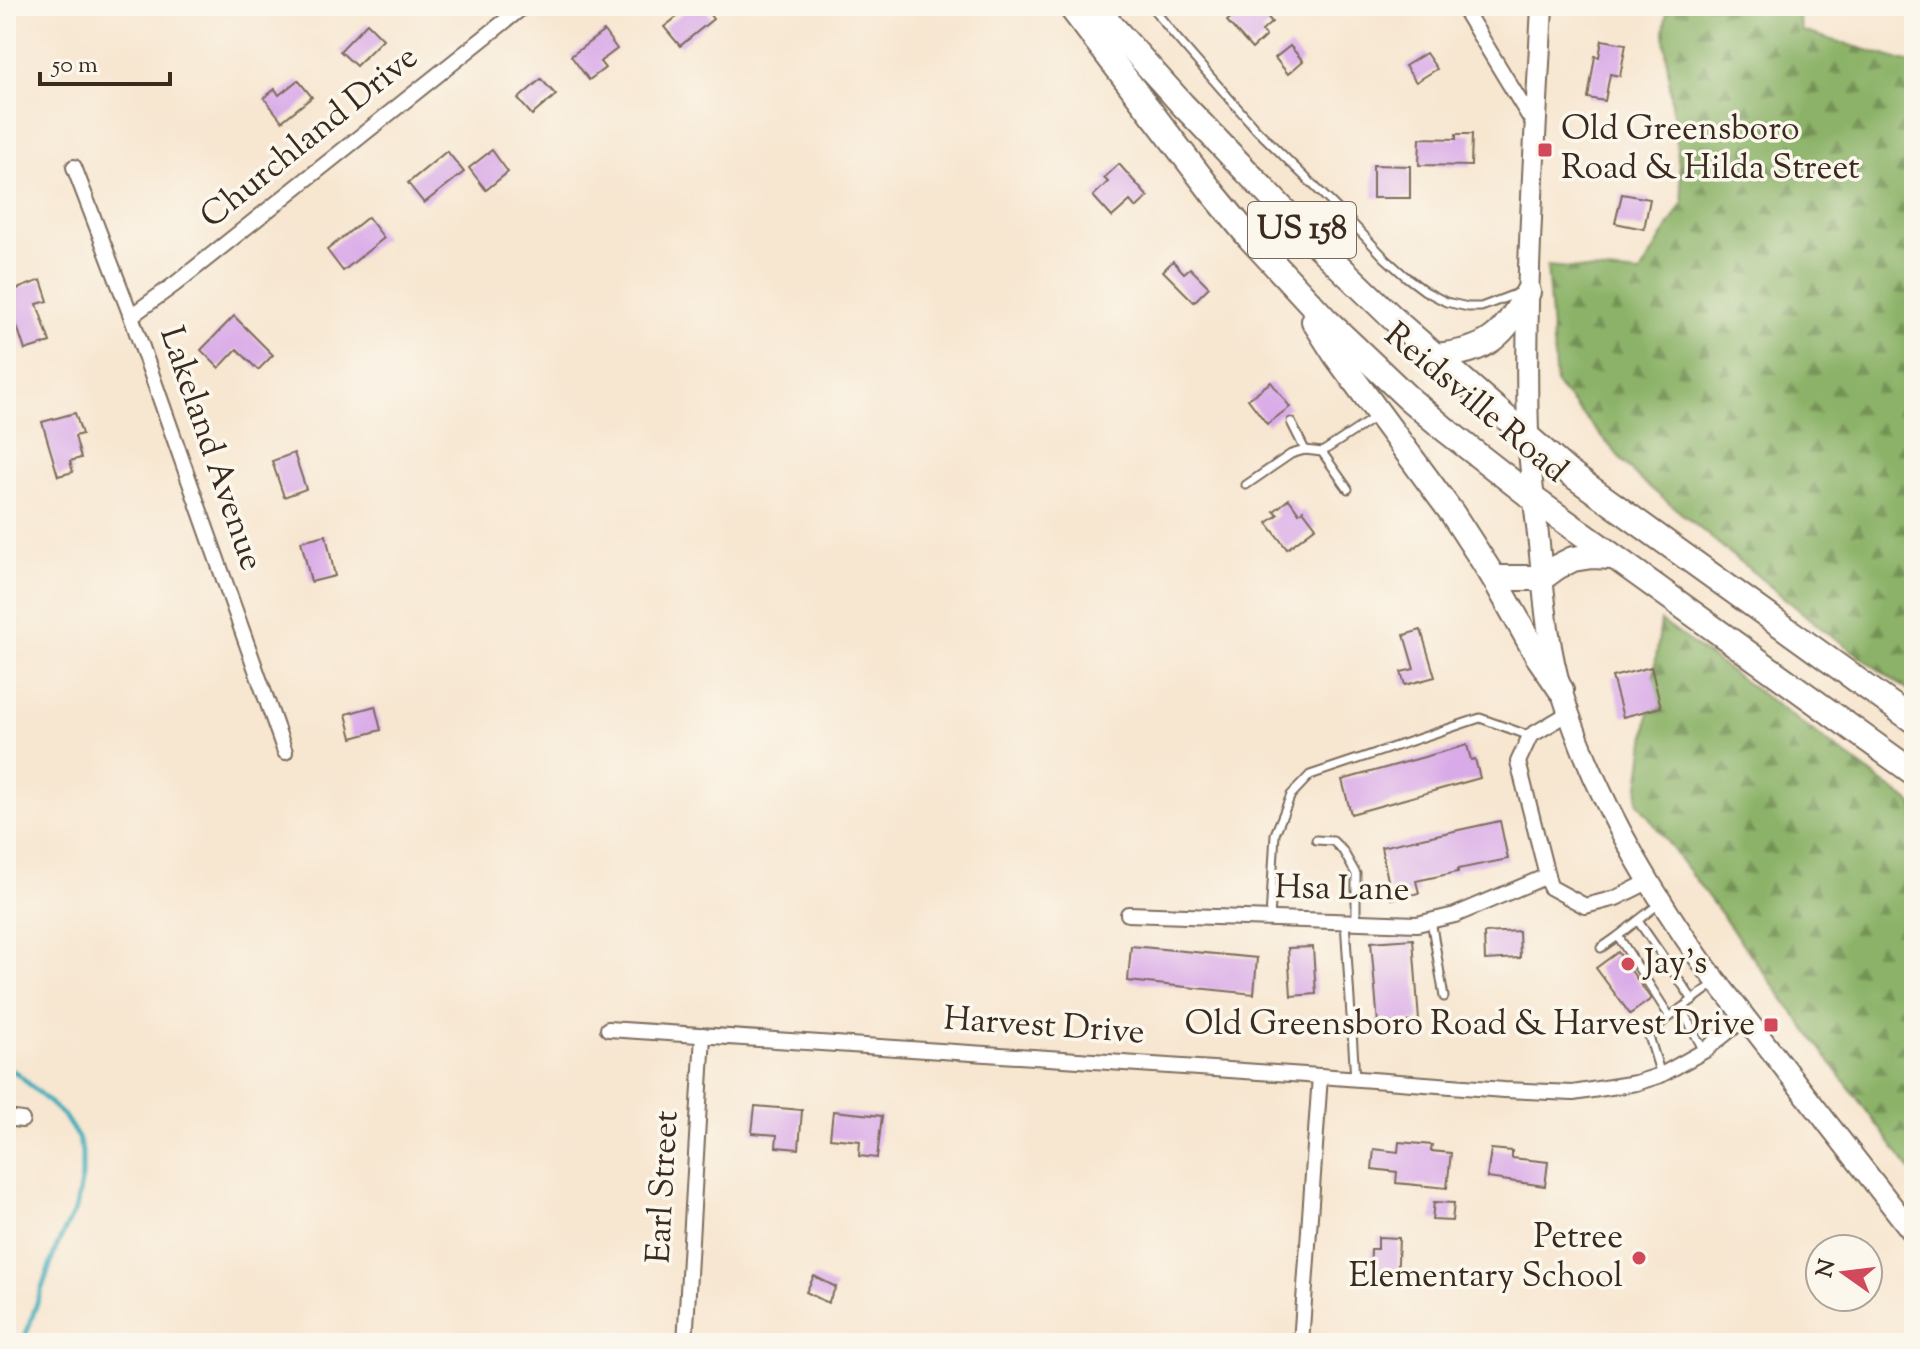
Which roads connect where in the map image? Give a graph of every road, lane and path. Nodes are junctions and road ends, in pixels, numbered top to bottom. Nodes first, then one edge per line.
1 (524, 6) edge
2 (1070, 6) edge
3 (1094, 6) edge
4 (1151, 6) edge
5 (1462, 6) edge
6 (1542, 6) edge
7 (1536, 126) junction
8 (74, 167) dead end
9 (1286, 279) junction
10 (1528, 290) junction
11 (131, 316) junction
12 (1436, 356) junction
13 (1379, 414) junction
14 (1291, 422) dead end
15 (1528, 437) junction
16 (1305, 450) junction
17 (1322, 452) junction
18 (1246, 485) dead end
19 (1348, 489) dead end
20 (1534, 499) junction
21 (1613, 557) junction
22 (1494, 578) junction
23 (1542, 578) junction
24 (1561, 690) junction
25 (1569, 713) junction
26 (1914, 721) edge
27 (1530, 736) junction
28 (285, 752) dead end
29 (1914, 773) edge
30 (1316, 840) dead end
31 (1547, 876) junction
32 (1648, 882) junction
33 (1661, 903) junction
34 (1128, 914) dead end
35 (1270, 919) junction
36 (1431, 920) junction
37 (1351, 921) junction
38 (1638, 921) junction
39 (1618, 936) junction
40 (1601, 948) dead end
41 (1717, 982) junction
42 (1444, 997) dead end
43 (1693, 1000) junction
44 (1681, 1008) junction
45 (1670, 1017) junction
46 (1745, 1018) junction
47 (608, 1029) dead end
48 (703, 1035) junction
49 (1704, 1051) junction
50 (1661, 1075) junction
51 (1320, 1076) junction
52 (1355, 1079) junction
53 (6, 1118) edge
54 (22, 1120) dead end
55 (1914, 1234) edge
56 (685, 1343) edge
57 (1301, 1343) edge

1 - 11 street, Churchland Drive
2 - 9 highway, Reidsville Road / US 158
3 - 12 highway, Reidsville Road / US 158
4 - 10 lane
5 - 7 street
6 - 7 street
7 - 10 street
8 - 11 street, Lakeland Avenue
9 - 13 highway
9 - 20 highway, Reidsville Road / US 158
10 - 12 highway
10 - 15 street
11 - 28 street, Lakeland Avenue
12 - 15 highway, Reidsville Road / US 158
13 - 17 lane
13 - 22 highway
14 - 16 lane
15 - 20 street
15 - 26 highway, Reidsville Road / US 158
16 - 17 lane
16 - 18 lane
17 - 19 lane
20 - 21 highway, Reidsville Road / US 158
20 - 23 street
21 - 23 highway
21 - 29 highway, Reidsville Road / US 158
22 - 23 highway
22 - 24 highway
23 - 24 street
24 - 25 street
25 - 27 street
25 - 32 street
27 - 31 street
27 - 35 lane
30 - 37 lane
31 - 32 street
31 - 36 street, Hsa Lane
32 - 33 street
33 - 38 lane
33 - 41 street
34 - 35 street, Hsa Lane
35 - 37 street, Hsa Lane
36 - 37 street, Hsa Lane
36 - 42 lane
37 - 52 lane
38 - 39 lane
38 - 43 lane
39 - 40 lane
39 - 45 lane
41 - 43 lane
41 - 46 street
43 - 44 lane
44 - 45 lane
44 - 49 lane
45 - 50 lane
46 - 49 street, Harvest Drive
46 - 55 street
47 - 48 street, Harvest Drive
48 - 51 street, Harvest Drive
48 - 56 street, Earl Street
49 - 50 street, Harvest Drive
50 - 52 street, Harvest Drive
51 - 52 street, Harvest Drive
51 - 57 street
53 - 54 street

